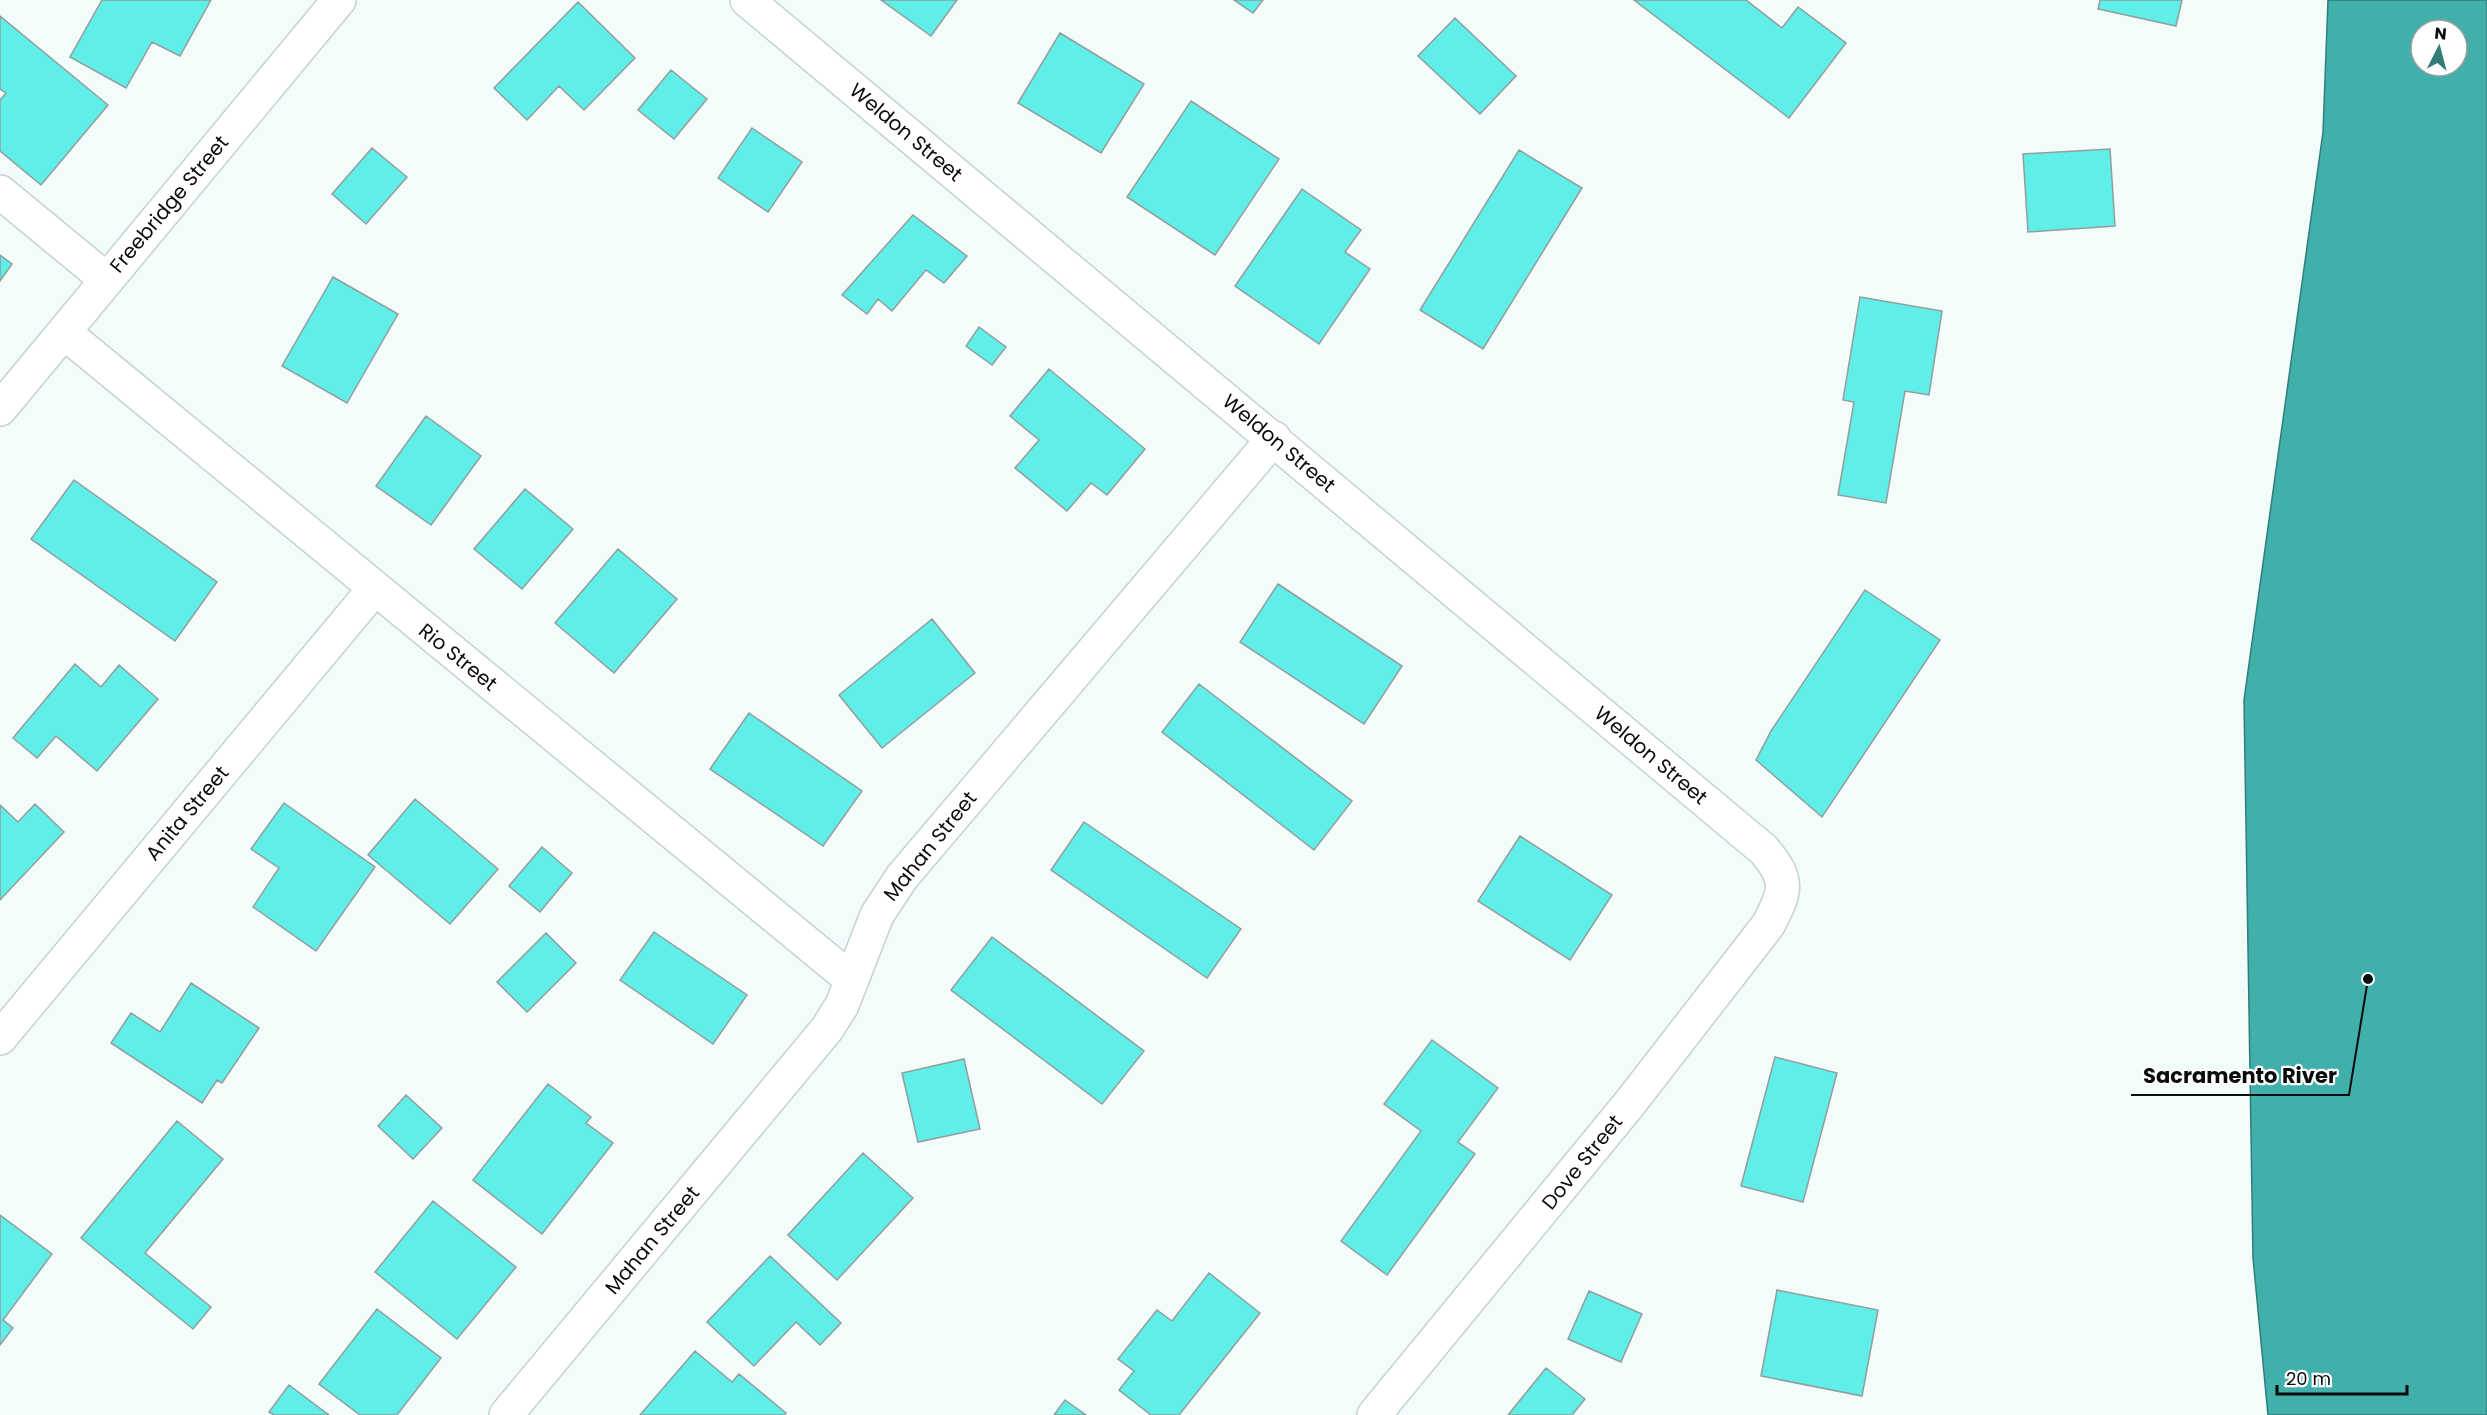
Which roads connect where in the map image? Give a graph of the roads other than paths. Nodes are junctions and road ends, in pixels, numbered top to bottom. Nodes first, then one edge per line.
1 (339, 0) edge
2 (747, 0) edge
3 (0, 192) edge
4 (107, 280) junction
5 (65, 333) junction
6 (0, 409) edge
7 (1274, 438) junction
8 (375, 588) junction
9 (1780, 902) joint
10 (852, 980) junction
11 (0, 1038) edge
12 (506, 1415) edge
13 (1374, 1415) edge

1 - 4 street, Freebridge Street
2 - 7 street, Weldon Street
3 - 4 street
4 - 5 street, Freebridge Street
5 - 6 street, Freebridge Street
5 - 8 street, Rio Street
7 - 9 street, Weldon Street
7 - 10 street, Mahan Street
8 - 10 street, Rio Street
8 - 11 street, Anita Street
9 - 13 street, Dove Street
10 - 12 street, Mahan Street

